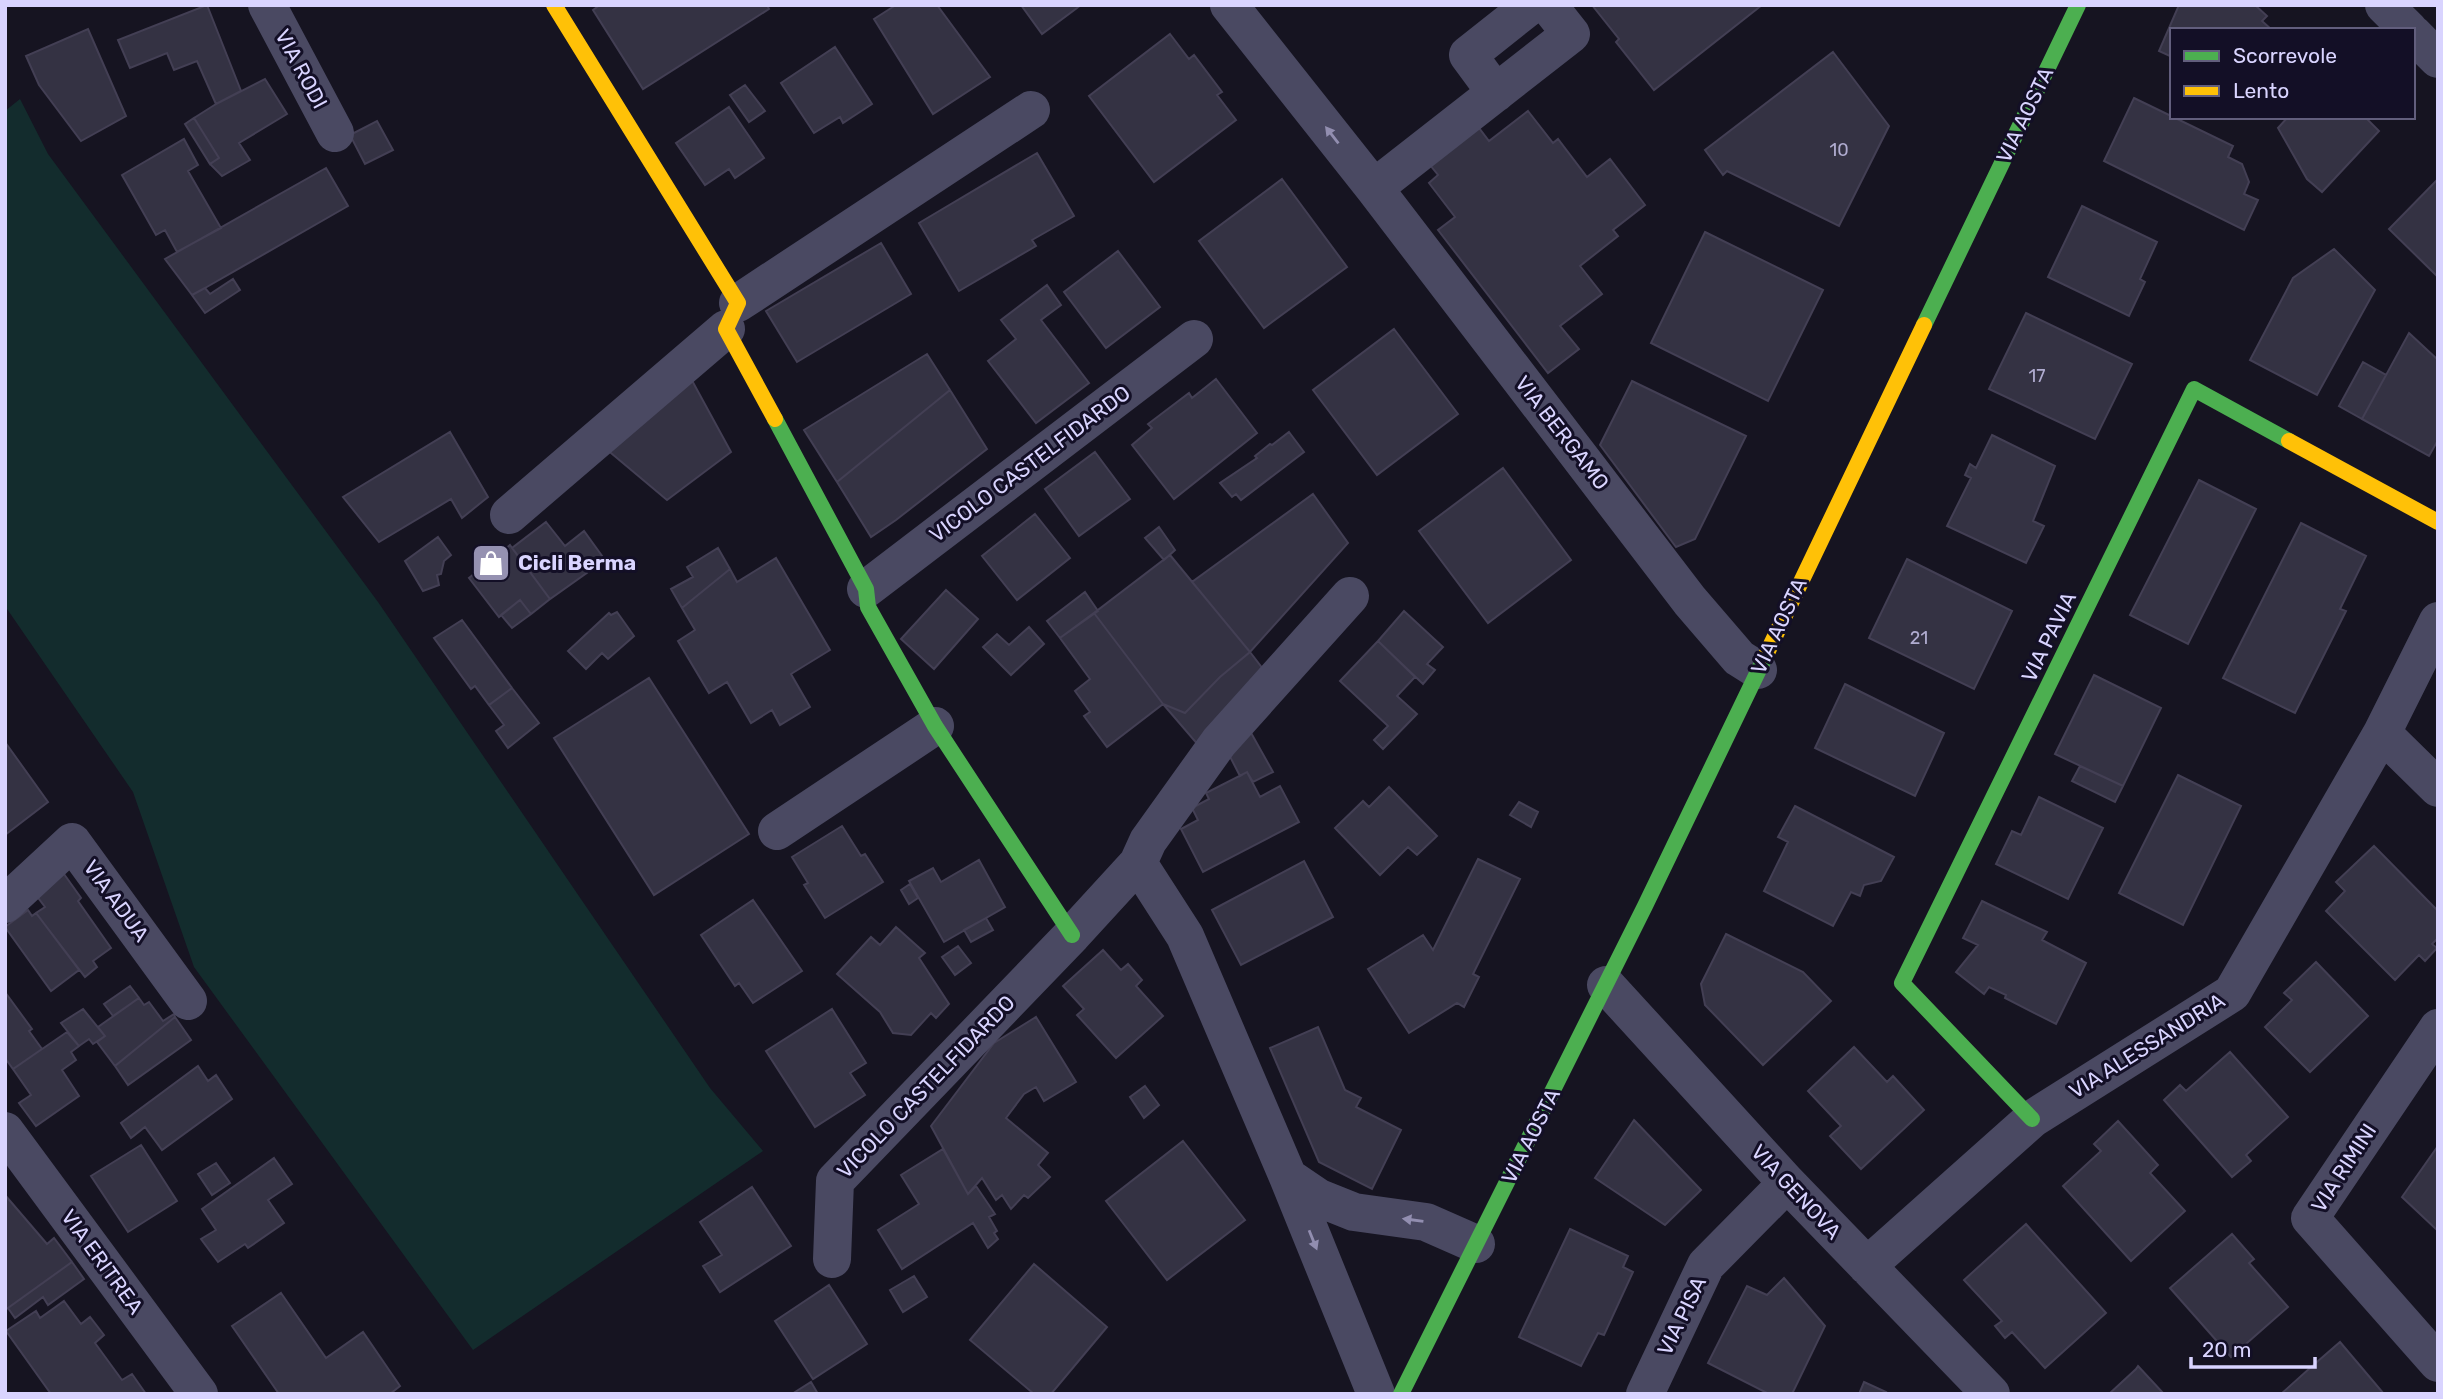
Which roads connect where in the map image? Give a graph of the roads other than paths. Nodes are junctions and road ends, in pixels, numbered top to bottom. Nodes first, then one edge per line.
1 (267, 5) edge
2 (554, 5) edge
3 (1229, 5) edge
4 (1531, 5) edge
5 (1548, 5) edge
6 (2078, 5) edge
7 (2385, 5) edge
8 (2407, 28) edge
9 (2415, 36) edge
10 (2438, 59) edge
11 (1496, 93) junction
12 (1031, 110) dead end
13 (335, 133) dead end
14 (1374, 188) junction
15 (732, 316) junction
16 (1194, 339) dead end
17 (509, 515) dead end
18 (2438, 522) edge
19 (866, 589) junction
20 (1350, 596) dead end
21 (2438, 621) edge
22 (1758, 670) junction
23 (935, 726) junction
24 (2382, 733) junction
25 (2438, 788) edge
26 (777, 831) dead end
27 (1138, 863) junction
28 (5, 904) edge
29 (1072, 935) junction
30 (1606, 985) junction
31 (188, 1001) dead end
32 (2438, 1028) edge
33 (2032, 1119) junction
34 (5, 1131) edge
35 (1288, 1177) junction
36 (1787, 1183) junction
37 (1476, 1244) junction
38 (832, 1259) dead end
39 (1867, 1266) junction
40 (2438, 1363) edge
41 (199, 1394) edge
42 (1376, 1394) edge
43 (1401, 1394) edge
44 (1645, 1394) edge
45 (1992, 1394) edge

1 - 13 street, VIA RODI
2 - 15 street
14 -> 3 street, VIA BERGAMO
4 - 11 street
5 - 11 street
6 - 22 street, VIA AOSTA
7 - 8 street
9 - 10 street
11 - 14 street
12 - 15 street
14 - 22 street, VIA BERGAMO
15 - 17 street
15 - 19 street
16 - 19 street, VICOLO CASTELFIDARDO
18 - 33 street, VIA PAVIA
19 - 23 street
20 - 27 street, VICOLO CASTELFIDARDO
21 - 24 street, VIA ALESSANDRIA
22 - 30 street, VIA AOSTA
23 - 26 street
23 - 29 street
24 - 25 street
24 - 33 street, VIA ALESSANDRIA
27 - 29 street, VICOLO CASTELFIDARDO
27 - 35 street
28 - 31 street, VIA ADUA
29 - 38 street, VICOLO CASTELFIDARDO
30 - 36 street, VIA GENOVA
30 - 37 street, VIA AOSTA
32 - 40 street, VIA RIMINI
33 - 39 street, VIA ALESSANDRIA
34 - 41 street, VIA ERITREA
37 -> 35 street
35 -> 42 street
36 - 39 street, VIA GENOVA
36 - 44 street, VIA PISA
37 - 43 street, VIA AOSTA
39 - 45 street, VIA GENOVA

